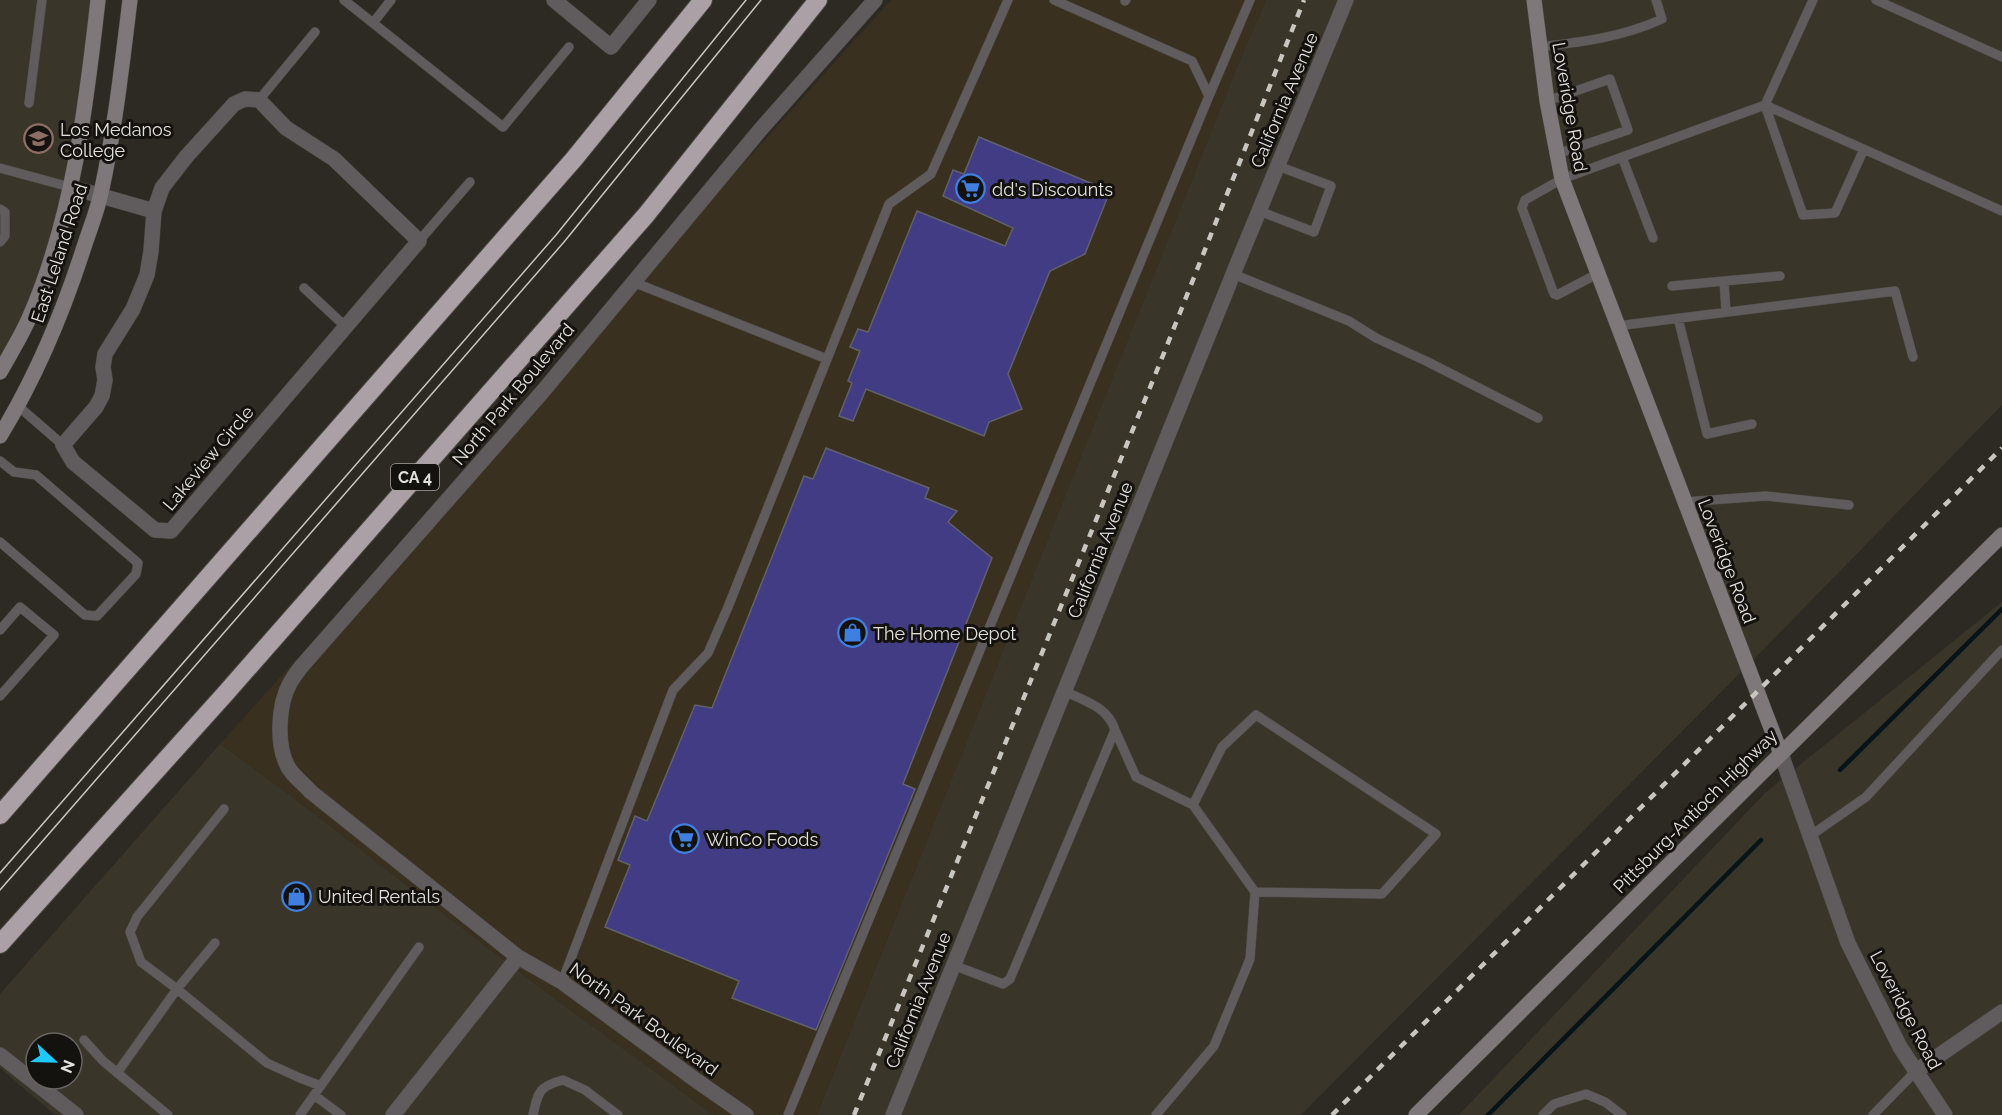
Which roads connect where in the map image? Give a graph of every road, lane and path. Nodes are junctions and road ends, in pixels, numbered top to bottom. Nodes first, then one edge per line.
1 (42, 0) edge
2 (98, 0) edge
3 (130, 0) edge
4 (344, 0) edge
5 (391, 0) edge
6 (554, 0) edge
7 (649, 0) edge
8 (703, 0) edge
9 (818, 0) edge
10 (875, 0) edge
11 (1008, 0) edge
12 (1054, 0) edge
13 (1250, 0) edge
14 (1347, 0) edge
15 (1534, 0) edge
16 (1656, 0) edge
17 (1813, 0) edge
18 (1876, 0) edge
19 (373, 23) junction
20 (315, 32) dead end
21 (569, 47) dead end
22 (1540, 47) junction
23 (2002, 57) edge
24 (1209, 96) junction
25 (260, 100) junction
26 (1547, 100) junction
27 (29, 103) dead end
28 (1765, 105) junction
29 (1864, 149) junction
30 (1557, 154) junction
31 (1622, 157) junction
32 (1278, 166) junction
33 (0, 168) edge
34 (1562, 179) junction
35 (470, 182) dead end
36 (70, 187) junction
37 (101, 196) junction
38 (0, 209) edge
39 (154, 211) junction
40 (1259, 211) junction
41 (2002, 211) edge
42 (1653, 238) dead end
43 (419, 241) junction
44 (0, 242) edge
45 (1233, 274) junction
46 (1597, 274) junction
47 (1780, 276) dead end
48 (1724, 281) junction
49 (633, 282) junction
50 (1672, 286) dead end
51 (304, 288) dead end
52 (1726, 312) junction
53 (1678, 318) junction
54 (1617, 326) junction
55 (346, 327) junction
56 (1913, 357) dead end
57 (827, 359) junction
58 (0, 372) edge
59 (18, 406) junction
60 (1538, 418) dead end
61 (1752, 424) dead end
62 (0, 436) edge
63 (63, 445) junction
64 (0, 461) edge
65 (1684, 502) junction
66 (1849, 506) dead end
67 (2002, 535) edge
68 (0, 542) edge
69 (0, 630) edge
70 (2002, 650) edge
71 (1064, 691) junction
72 (0, 696) edge
73 (1114, 730) junction
74 (1781, 754) junction
75 (1193, 805) junction
76 (224, 809) dead end
77 (0, 815) edge
78 (1810, 836) junction
79 (1255, 892) junction
80 (214, 943) dead end
81 (0, 944) edge
82 (419, 947) dead end
83 (518, 957) junction
84 (954, 965) junction
85 (562, 982) junction
86 (177, 989) junction
87 (2002, 1012) edge
88 (84, 1040) dead end
89 (0, 1055) edge
90 (1915, 1071) junction
91 (117, 1073) junction
92 (321, 1086) junction
93 (314, 1095) junction
94 (76, 1115) edge
95 (168, 1115) edge
96 (300, 1115) edge
97 (342, 1115) edge
98 (393, 1115) edge
99 (533, 1115) edge
100 (618, 1115) edge
101 (746, 1115) edge
102 (788, 1115) edge
103 (893, 1115) edge
104 (1156, 1115) edge
105 (1416, 1115) edge
106 (1543, 1115) edge
107 (1622, 1115) edge
108 (1873, 1115) edge
109 (1945, 1115) edge

1 - 27 lane
2 - 36 main road, East Leland Road
3 - 37 main road, East Leland Road
4 - 19 lane
5 - 19 lane
6 - 7 street
8 - 77 highway
9 - 81 highway, CA 4
10 - 49 street, North Park Boulevard
11 - 57 lane
12 - 24 lane
13 - 24 lane
14 - 32 street, California Avenue
15 - 22 main road, Loveridge Road
16 - 22 lane
17 - 28 lane
18 - 23 lane
19 - 21 lane
20 - 25 lane
22 - 26 main road, Loveridge Road
24 - 102 lane
25 - 39 street
25 - 43 street
26 - 30 main road, Loveridge Road
26 - 30 lane
28 - 29 lane
28 - 29 lane
28 - 31 lane
29 - 41 lane
30 - 34 main road, Loveridge Road
31 - 34 lane
31 - 42 lane
32 - 40 street, California Avenue
32 - 40 lane
33 - 36 lane
34 - 46 main road, Loveridge Road
34 - 46 lane
35 - 43 lane, Lakeview Circle
36 - 37 street
36 - 58 main road, East Leland Road
37 - 39 street
37 - 59 main road, East Leland Road
38 - 44 lane
39 - 63 street
40 - 45 street, California Avenue
43 - 55 street, Lakeview Circle
45 - 60 lane
45 - 71 street, California Avenue
46 - 54 main road, Loveridge Road
47 - 48 lane
48 - 50 lane
48 - 52 lane
49 - 57 lane
49 - 83 street, North Park Boulevard
51 - 55 lane
52 - 53 lane
52 - 56 lane
53 - 54 lane
53 - 61 lane
54 - 65 main road, Loveridge Road
55 - 63 street, Lakeview Circle
57 - 85 lane
59 - 62 main road, East Leland Road
59 - 63 lane
64 - 68 lane
65 - 66 lane
65 - 74 main road, Loveridge Road
67 - 74 main road, Pittsburg-Antioch Highway
69 - 72 lane
70 - 78 lane
71 - 73 lane
71 - 84 street, California Avenue
73 - 75 lane
73 - 84 lane
74 - 78 street, Loveridge Road
74 - 105 main road, Pittsburg-Antioch Highway
75 - 79 lane
75 - 79 lane
76 - 86 lane
78 - 90 street, Loveridge Road
79 - 104 lane
80 - 86 lane
82 - 92 lane
83 - 85 street, North Park Boulevard
83 - 98 street
84 - 103 street, California Avenue
85 - 101 street, North Park Boulevard
86 - 91 lane
86 - 92 lane
87 - 90 street
88 - 91 lane
89 - 94 street
90 - 108 lane
90 - 109 street, Loveridge Road
91 - 95 lane
92 - 93 lane
93 - 96 lane
93 - 97 lane
99 - 100 lane
106 - 107 lane

